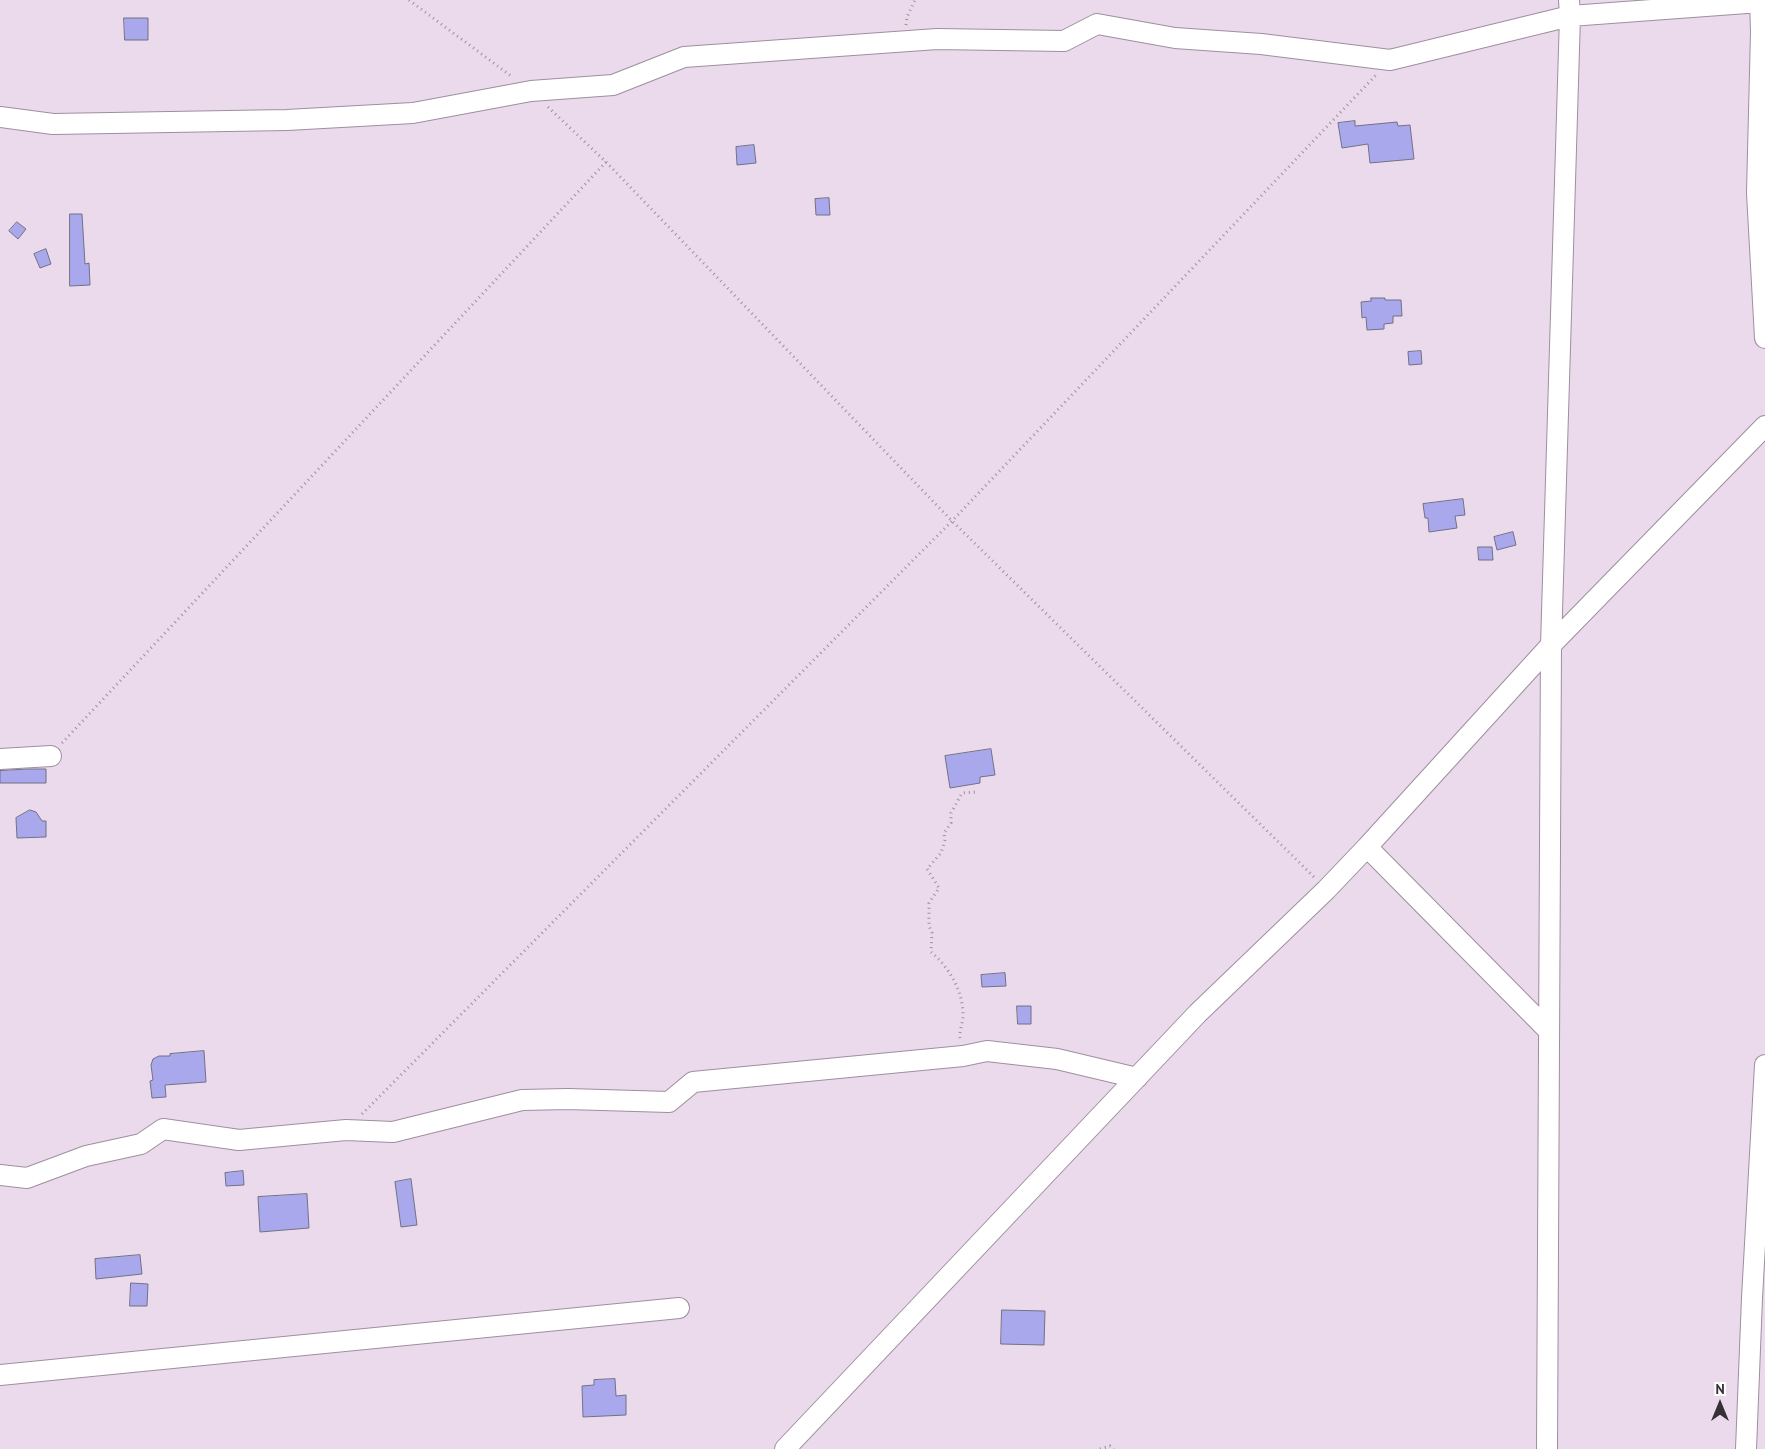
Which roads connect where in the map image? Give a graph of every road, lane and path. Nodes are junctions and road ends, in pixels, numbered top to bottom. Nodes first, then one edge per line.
1 (409, 0) edge
2 (915, 0) edge
3 (1760, 1) edge
4 (1569, 8) edge
5 (903, 42) junction
6 (1390, 60) junction
7 (531, 91) junction
8 (0, 117) edge
9 (606, 162) junction
10 (1765, 338) edge
11 (1765, 426) edge
12 (952, 521) junction
13 (1551, 645) junction
14 (51, 756) joint
15 (0, 759) edge
16 (976, 792) dead end
17 (1368, 847) junction
18 (1326, 890) junction
19 (1548, 1030) junction
20 (963, 1056) junction
21 (1765, 1065) edge
22 (1137, 1078) junction
23 (346, 1130) junction
24 (0, 1176) edge
25 (679, 1308) dead end
26 (0, 1375) edge
27 (785, 1449) edge
28 (1100, 1449) edge
29 (1114, 1449) edge
30 (1547, 1449) edge
31 (1746, 1449) edge

1 - 7 path
2 - 5 path
3 - 4 street
3 - 10 street
4 - 6 street
4 - 13 street
5 - 6 street
5 - 7 street
6 - 12 path
7 - 8 street
7 - 9 path
9 - 12 path
9 - 14 path
11 - 13 street
12 - 18 path
12 - 23 path
13 - 17 street
13 - 19 street
14 - 15 street
16 - 20 path
17 - 18 street
17 - 19 street
18 - 22 street
19 - 30 street
20 - 22 street
20 - 23 street
21 - 31 street
22 - 27 street
23 - 24 street
25 - 26 street
28 - 29 path

